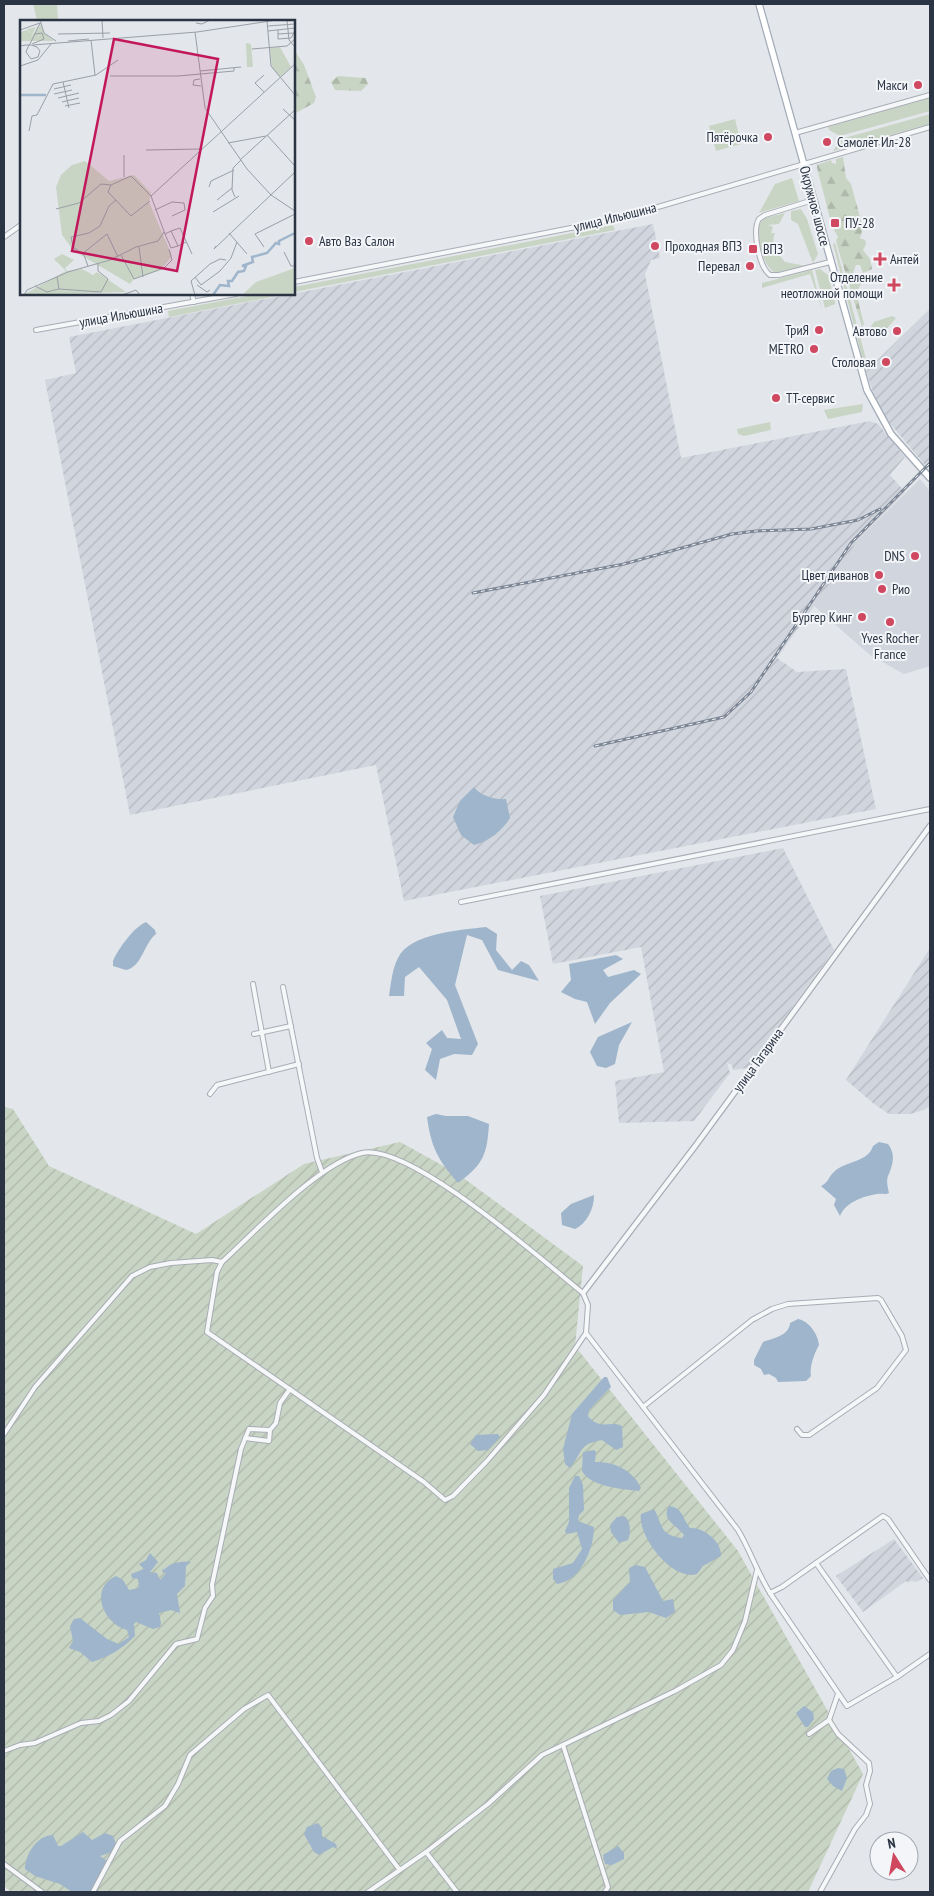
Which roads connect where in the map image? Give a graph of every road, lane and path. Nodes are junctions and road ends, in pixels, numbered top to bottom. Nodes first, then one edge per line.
1 (759, 4) edge
2 (930, 95) edge
3 (930, 127) edge
4 (795, 133) junction
5 (803, 163) junction
6 (813, 200) junction
7 (20, 226) edge
8 (4, 238) edge
9 (830, 262) junction
10 (295, 282) edge
11 (192, 295) edge
12 (231, 295) edge
13 (194, 302) junction
14 (36, 330) dead end
15 (930, 478) edge
16 (930, 809) edge
17 (930, 826) edge
18 (461, 902) dead end
19 (253, 984) dead end
20 (283, 987) dead end
21 (291, 1026) junction
22 (262, 1032) junction
23 (254, 1034) dead end
24 (299, 1064) junction
25 (269, 1072) junction
26 (210, 1094) dead end
27 (322, 1172) junction
28 (222, 1262) junction
29 (583, 1293) junction
30 (586, 1333) junction
31 (290, 1389) junction
32 (643, 1407) junction
33 (797, 1429) dead end
34 (270, 1430) junction
35 (4, 1434) edge
36 (245, 1438) junction
37 (816, 1563) junction
38 (757, 1570) junction
39 (930, 1580) edge
40 (770, 1592) junction
41 (930, 1654) edge
42 (897, 1677) junction
43 (838, 1694) junction
44 (829, 1720) junction
45 (809, 1734) dead end
46 (563, 1745) junction
47 (4, 1751) edge
48 (426, 1852) junction
49 (4, 1864) edge
50 (399, 1869) junction
51 (42, 1892) edge
52 (93, 1892) edge
53 (368, 1892) edge
54 (457, 1892) edge
55 (605, 1892) edge
56 (820, 1892) edge

1 - 4 main road, Окружное шоссе
2 - 4 street
3 - 5 street, улица Ильюшина
4 - 5 main road, Окружное шоссе
5 - 6 main road, Окружное шоссе
5 - 10 street, улица Ильюшина
6 - 9 main road, Окружное шоссе
6 - 9 street
7 - 8 street
9 - 15 main road, Окружное шоссе
11 - 13 street
12 - 13 street, улица Ильюшина
13 - 14 street, улица Ильюшина
16 - 18 street
17 - 29 street, улица Гагарина
19 - 22 street
20 - 21 street
21 - 22 street
21 - 24 street
22 - 23 street
22 - 25 street
24 - 25 street
24 - 27 street
25 - 26 street
27 - 28 street
27 - 29 street
28 - 31 street
28 - 35 street
29 - 30 street
30 - 31 street
30 - 32 street
31 - 34 street
32 - 33 street
32 - 38 street
34 - 36 street
34 - 36 street
36 - 47 street
37 - 39 street
37 - 40 street
37 - 42 street
38 - 40 street
38 - 46 street
40 - 43 street
41 - 42 street
42 - 43 street
43 - 44 street
44 - 45 street
44 - 56 street
46 - 48 street
46 - 55 street
48 - 50 street
48 - 54 street
49 - 51 street
50 - 52 street
50 - 53 street

